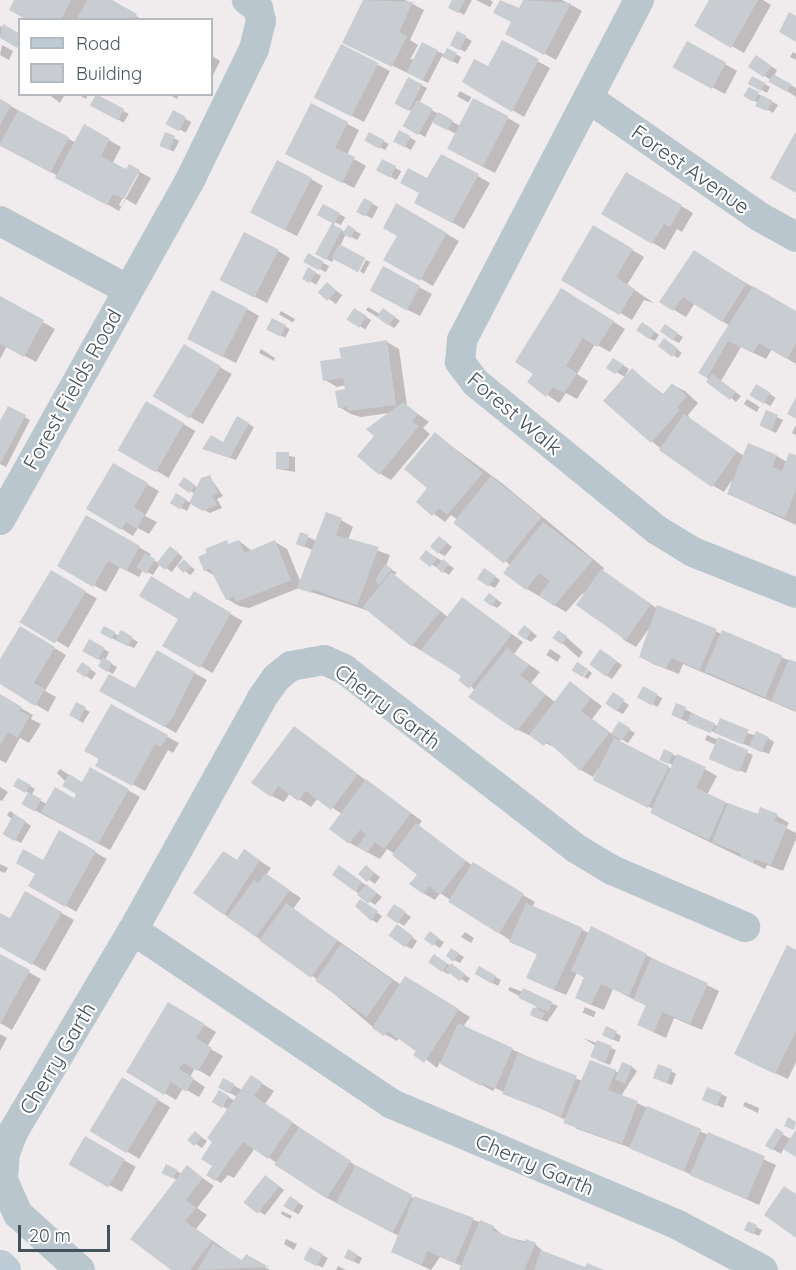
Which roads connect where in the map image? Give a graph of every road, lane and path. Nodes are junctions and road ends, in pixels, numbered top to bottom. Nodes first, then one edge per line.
1 (247, 0) edge
2 (639, 0) edge
3 (588, 98) junction
4 (0, 221) edge
5 (796, 237) edge
6 (127, 289) junction
7 (0, 520) edge
8 (796, 593) edge
9 (745, 927) dead end
10 (133, 930) junction
11 (0, 1266) edge
12 (4, 1270) edge
13 (80, 1270) edge
14 (763, 1270) edge

1 - 6 street, Forest Fields Road
2 - 3 street, Forest Walk
3 - 5 street, Forest Avenue
3 - 8 street, Forest Walk
4 - 6 street, Forest Fields Road
6 - 7 street, Forest Fields Road
9 - 10 street, Cherry Garth
10 - 13 street, Cherry Garth
10 - 14 street, Cherry Garth
11 - 12 street

